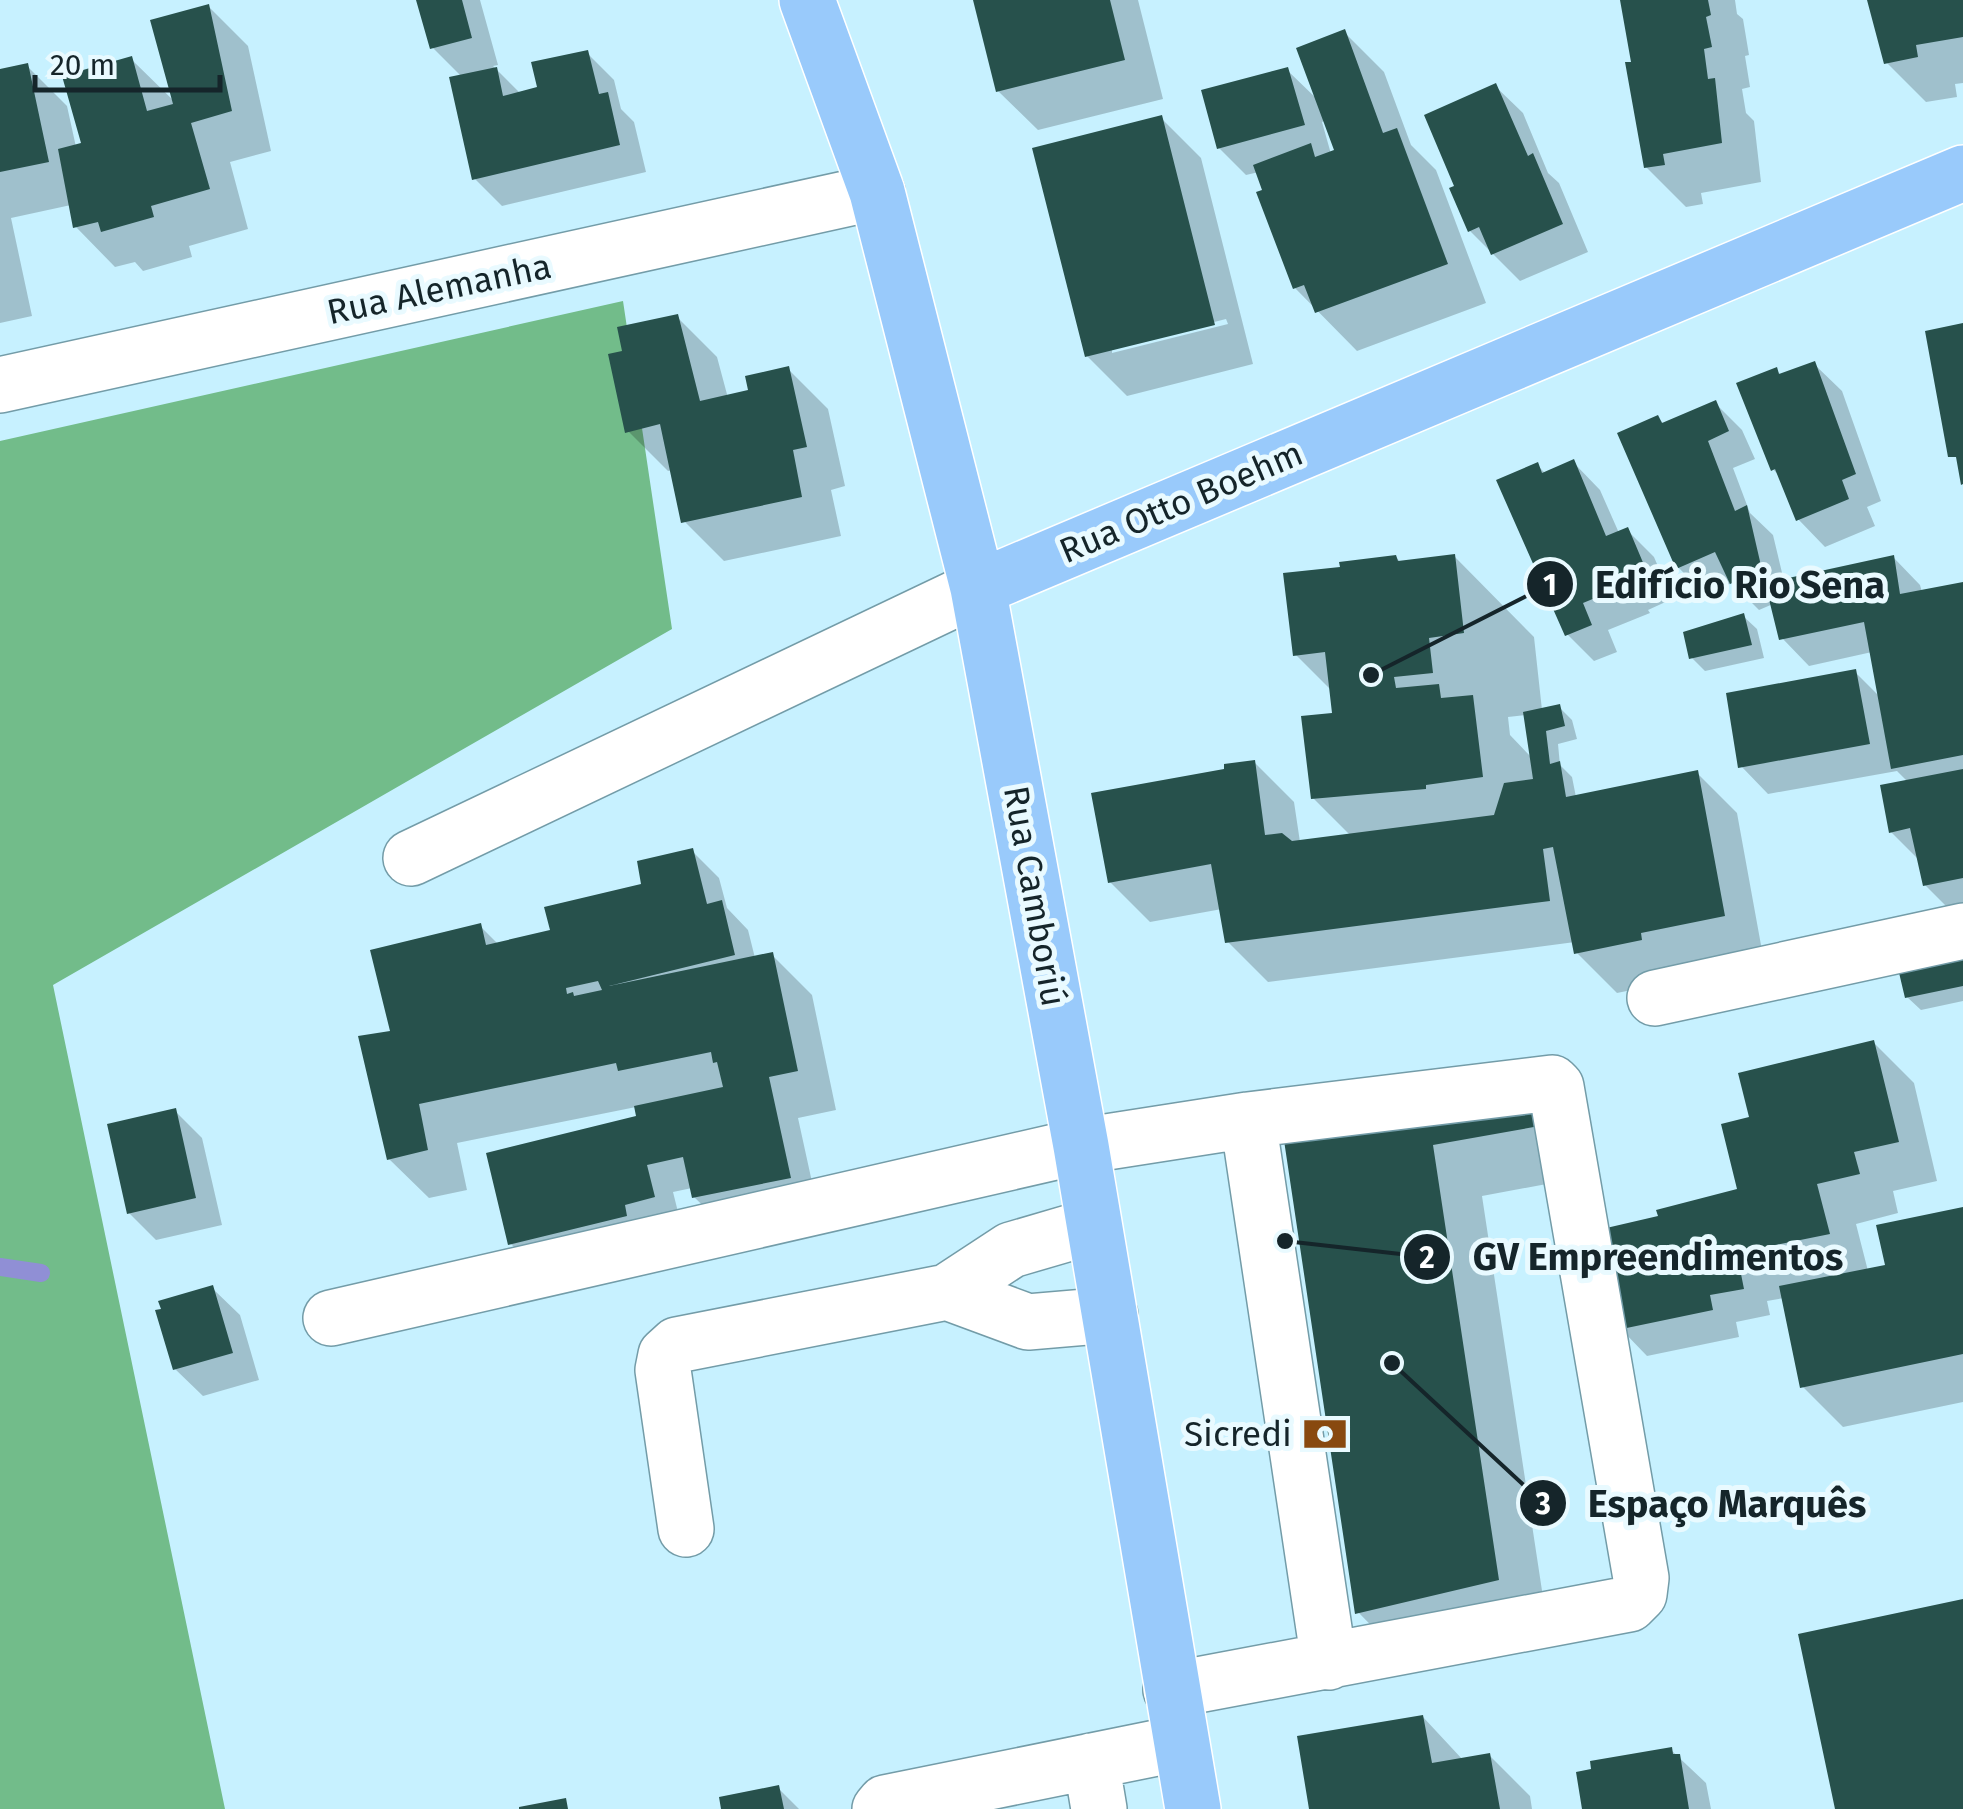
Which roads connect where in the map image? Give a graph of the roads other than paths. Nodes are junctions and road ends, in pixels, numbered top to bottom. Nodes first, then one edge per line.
1 (808, 0) edge
2 (1963, 174) edge
3 (878, 192) junction
4 (0, 385) edge
5 (978, 588) junction
6 (411, 858) dead end
7 (1963, 931) edge
8 (1656, 998) dead end
9 (1248, 1120) junction
10 (1081, 1146) junction
11 (1093, 1226) junction
12 (947, 1292) junction
13 (1110, 1315) junction
14 (330, 1318) dead end
15 (686, 1529) dead end
16 (1329, 1662) junction
17 (1171, 1690) junction
18 (1181, 1743) junction
19 (1095, 1785) edge
20 (1001, 1794) edge
21 (880, 1809) edge
22 (1193, 1809) edge

1 - 3 main road, Rua Camboriú
2 - 5 main road, Rua Otto Boehm
3 - 4 street, Rua Alemanha
3 - 5 main road, Rua Camboriú
5 - 6 street, Rua Otto Boehm
5 - 10 main road, Rua Camboriú
7 - 8 street
9 - 10 street
9 - 16 street
9 - 16 street
10 - 11 main road, Rua Camboriú
10 - 14 street
11 - 12 street
11 - 13 main road, Rua Camboriú
12 - 13 street
12 - 15 street
13 - 17 main road, Rua Camboriú
16 - 17 street
17 - 18 main road, Rua Camboriú
18 - 19 street
18 - 22 main road, Rua Camboriú
19 - 20 street
20 - 21 street

